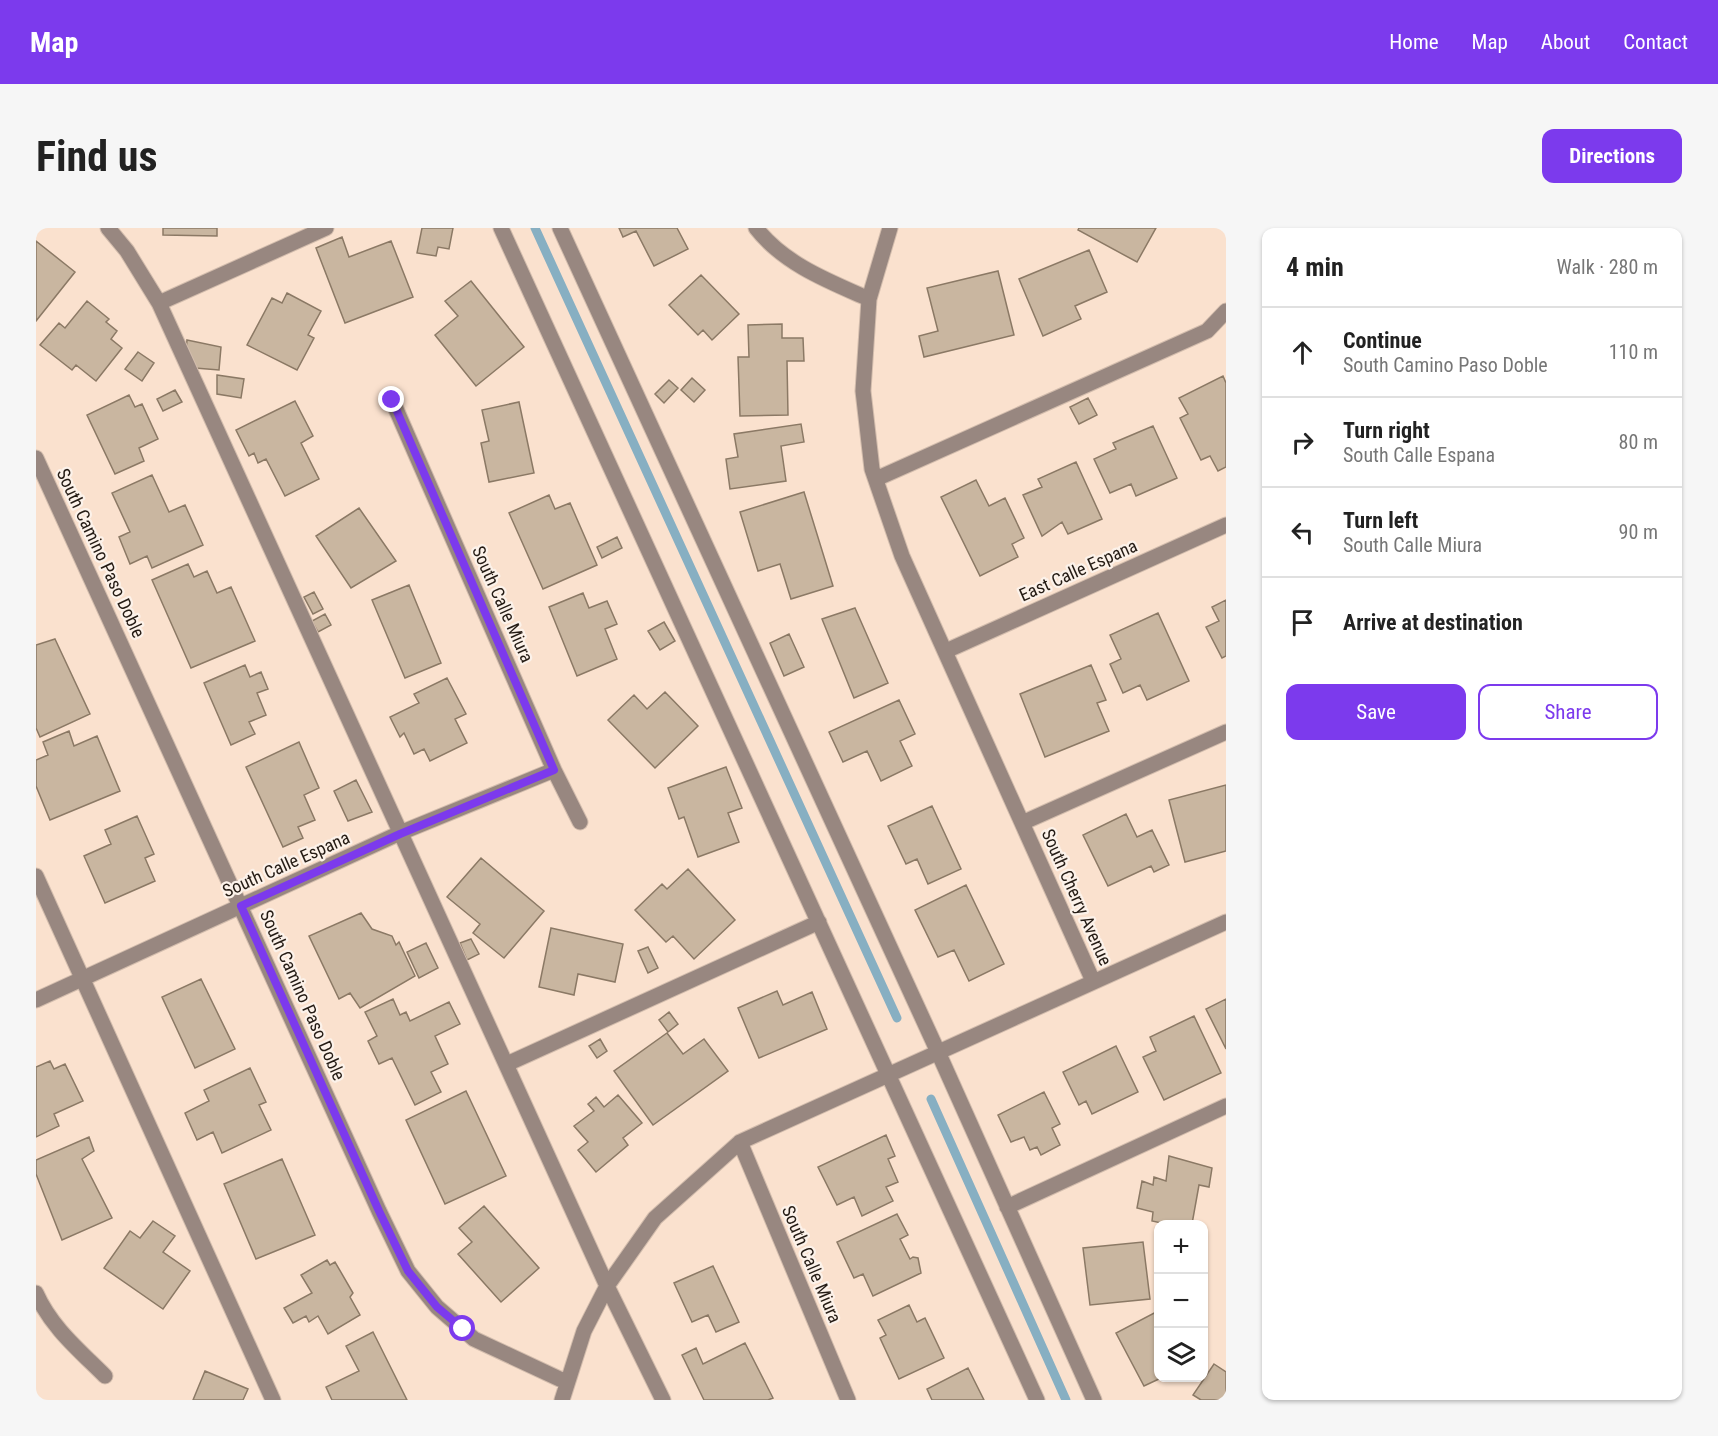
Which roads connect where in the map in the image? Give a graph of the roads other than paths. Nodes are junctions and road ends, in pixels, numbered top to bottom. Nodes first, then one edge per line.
1 (108, 228) edge
2 (326, 228) edge
3 (501, 228) edge
4 (560, 228) edge
5 (756, 228) edge
6 (890, 228) edge
7 (869, 299) junction
8 (159, 303) junction
9 (1226, 311) edge
10 (392, 400) dead end
11 (36, 458) edge
12 (876, 479) junction
13 (1226, 525) edge
14 (946, 651) junction
15 (1226, 732) edge
16 (554, 770) junction
17 (580, 822) dead end
18 (1022, 823) junction
19 (400, 834) junction
20 (36, 876) edge
21 (241, 906) junction
22 (819, 922) junction
23 (1226, 922) edge
24 (81, 979) junction
25 (1093, 981) junction
26 (36, 1000) edge
27 (938, 1052) junction
28 (507, 1064) junction
29 (888, 1075) junction
30 (1226, 1106) edge
31 (740, 1142) junction
32 (1007, 1207) junction
33 (607, 1286) junction
34 (36, 1293) edge
35 (105, 1376) dead end
36 (566, 1382) junction
37 (273, 1400) edge
38 (561, 1400) edge
39 (663, 1400) edge
40 (848, 1400) edge
41 (1037, 1400) edge
42 (1094, 1400) edge

1 - 8 street
2 - 8 street
3 - 22 street
4 - 27 street
5 - 7 street
6 - 7 street, South Cherry Avenue
7 - 12 street, South Cherry Avenue
8 - 19 street
9 - 12 street
10 - 16 street, South Calle Miura
11 - 21 street, South Camino Paso Doble
12 - 14 street, South Cherry Avenue
13 - 14 street, East Calle Espana
14 - 18 street, South Cherry Avenue
15 - 18 street
16 - 17 street, South Calle Miura
16 - 19 street, South Calle Espana
18 - 25 street, South Cherry Avenue
19 - 21 street, South Calle Espana
19 - 28 street
20 - 24 street
21 - 24 street, South Calle Espana
21 - 36 street, South Camino Paso Doble
22 - 28 street
22 - 29 street
23 - 25 street
24 - 26 street, South Calle Espana
24 - 37 street
25 - 27 street, South Cherry Avenue
27 - 29 street, South Cherry Avenue
27 - 32 street
28 - 33 street
29 - 31 street, South Cherry Avenue
29 - 41 street
30 - 32 street
31 - 33 street, South Cherry Avenue
31 - 40 street, South Calle Miura
32 - 42 street
33 - 36 street, South Cherry Avenue
33 - 39 street
34 - 35 street
36 - 38 street, South Cherry Avenue

